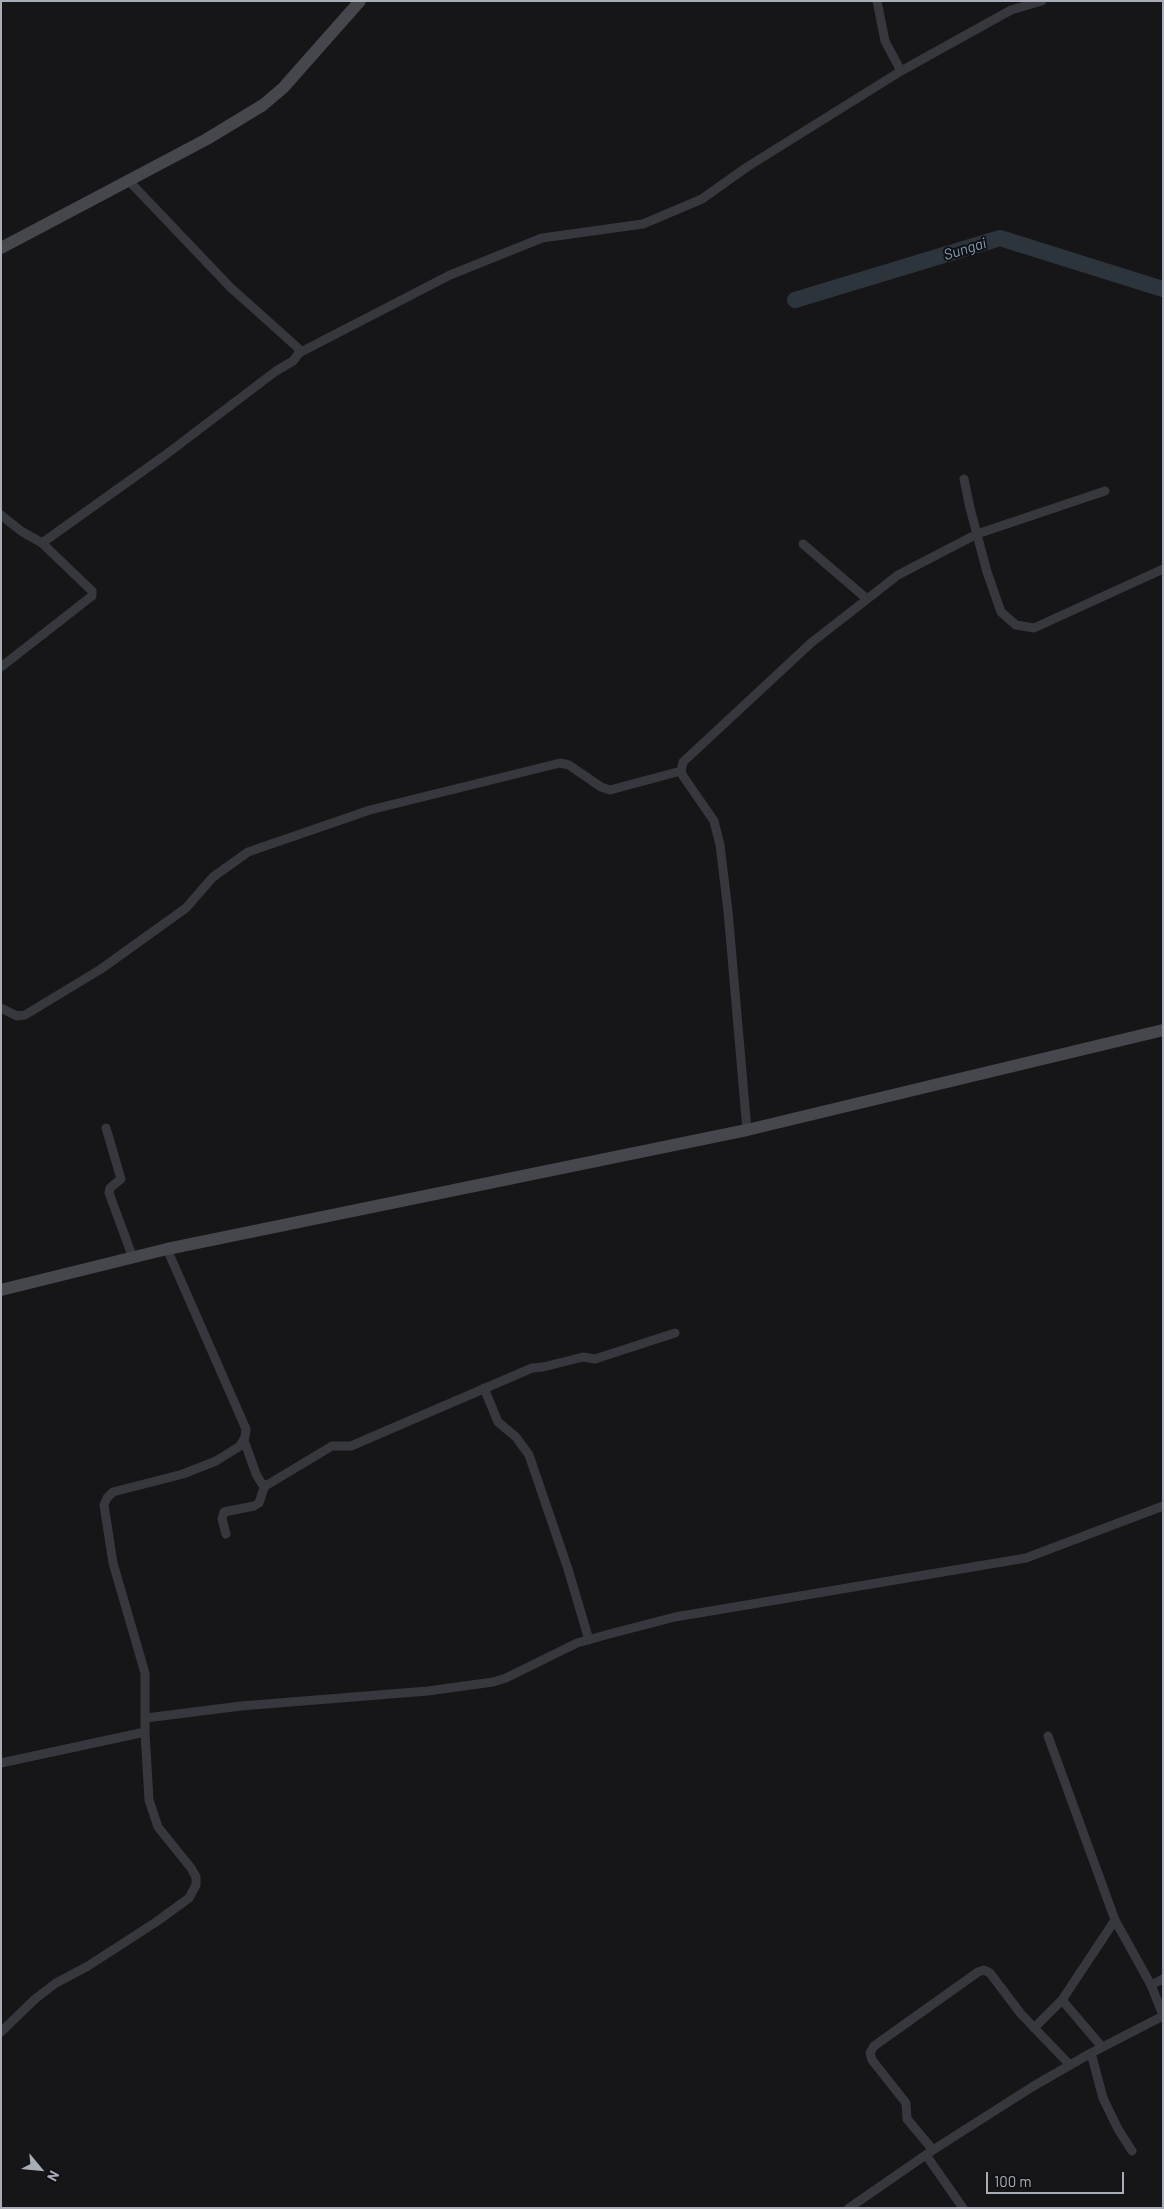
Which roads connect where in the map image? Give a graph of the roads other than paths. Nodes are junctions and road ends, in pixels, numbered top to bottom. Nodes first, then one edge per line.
1 (360, 1) edge
2 (877, 1) edge
3 (1042, 1) edge
4 (901, 71) junction
5 (129, 181) junction
6 (1, 248) edge
7 (299, 353) junction
8 (964, 479) dead end
9 (1105, 491) dead end
10 (1, 515) edge
11 (977, 534) junction
12 (42, 543) junction
13 (803, 544) dead end
14 (1163, 569) edge
15 (867, 599) junction
16 (1, 667) edge
17 (681, 771) junction
18 (1, 1008) edge
19 (1163, 1030) edge
20 (106, 1128) dead end
21 (747, 1130) junction
22 (167, 1249) junction
23 (133, 1258) junction
24 (1, 1290) edge
25 (675, 1332) dead end
26 (484, 1388) junction
27 (244, 1440) junction
28 (265, 1485) junction
29 (1163, 1506) edge
30 (226, 1534) dead end
31 (589, 1640) junction
32 (146, 1718) junction
33 (144, 1732) junction
34 (1048, 1736) dead end
35 (1, 1764) edge
36 (1115, 1920) junction
37 (1163, 1979) edge
38 (1151, 1986) junction
39 (1062, 2000) junction
40 (1163, 2015) edge
41 (1034, 2028) junction
42 (1, 2032) edge
43 (1102, 2047) junction
44 (1091, 2053) junction
45 (1070, 2065) junction
46 (1132, 2151) dead end
47 (930, 2153) junction
48 (849, 2208) edge
49 (963, 2208) edge

1 - 5 street
2 - 4 street
3 - 4 street
4 - 7 street
5 - 6 street
5 - 7 street
7 - 12 street
8 - 11 street
9 - 11 street
10 - 12 street
11 - 14 street
11 - 15 street
12 - 16 street
13 - 15 street
15 - 17 street
17 - 18 street
17 - 21 street
19 - 21 street
20 - 23 street
21 - 22 street
22 - 23 street
22 - 27 street
23 - 24 street
25 - 26 street
26 - 28 street
26 - 31 street
27 - 28 street
27 - 32 street
28 - 30 street
29 - 31 street
31 - 32 street
32 - 33 street
33 - 35 street
33 - 42 street
34 - 36 street
36 - 38 street
36 - 39 street
37 - 38 street
38 - 40 street
39 - 41 street
39 - 43 street
40 - 43 street
41 - 45 street
41 - 47 street
43 - 44 street
44 - 45 street
44 - 46 street
45 - 47 street
47 - 48 street
47 - 49 street

